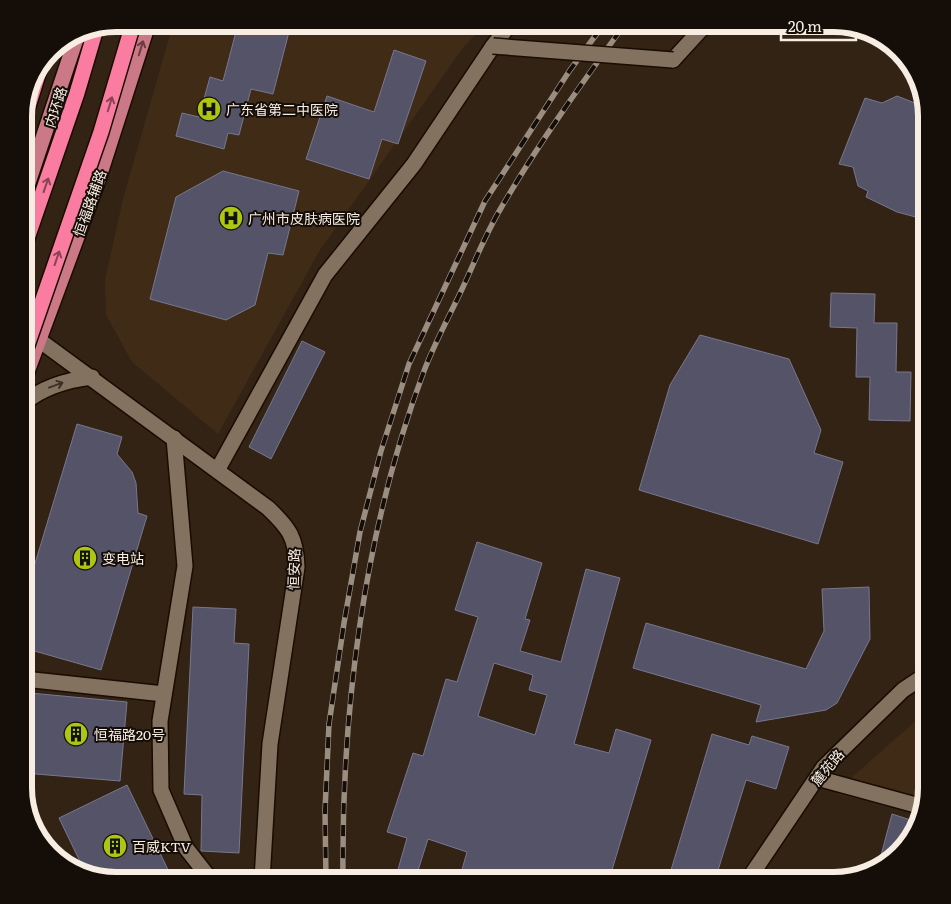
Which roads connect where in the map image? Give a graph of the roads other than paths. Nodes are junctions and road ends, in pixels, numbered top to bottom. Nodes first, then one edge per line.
1 (132, 32) edge
2 (145, 32) edge
3 (504, 32) edge
4 (699, 32) edge
5 (94, 36) edge
6 (74, 44) edge
7 (493, 46) junction
8 (33, 168) edge
9 (33, 221) edge
10 (33, 328) edge
11 (33, 337) edge
12 (39, 342) junction
13 (33, 357) edge
14 (92, 377) junction
15 (33, 397) edge
16 (174, 438) junction
17 (218, 469) junction
18 (33, 680) edge
19 (918, 680) edge
20 (164, 694) junction
21 (817, 778) junction
22 (917, 805) edge
23 (205, 872) edge
24 (262, 872) edge
25 (753, 872) edge

10 -> 1 highway, bridge
12 -> 2 main road, 恒福路辅路
3 - 7 street
4 - 7 street, bridge
9 -> 5 highway, 内环路
6 - 8 main road
7 - 17 street
11 - 12 street, 恒安路
12 - 13 main road, 恒福路辅路
12 - 14 street, 恒安路
15 -> 14 street
14 - 16 street, 恒安路
16 - 17 street, 恒安路
16 - 20 street
17 - 24 street, 恒安路
18 - 20 street
19 - 21 street, 麓苑路
20 - 23 street
21 - 22 street
21 - 25 street, 麓苑路

